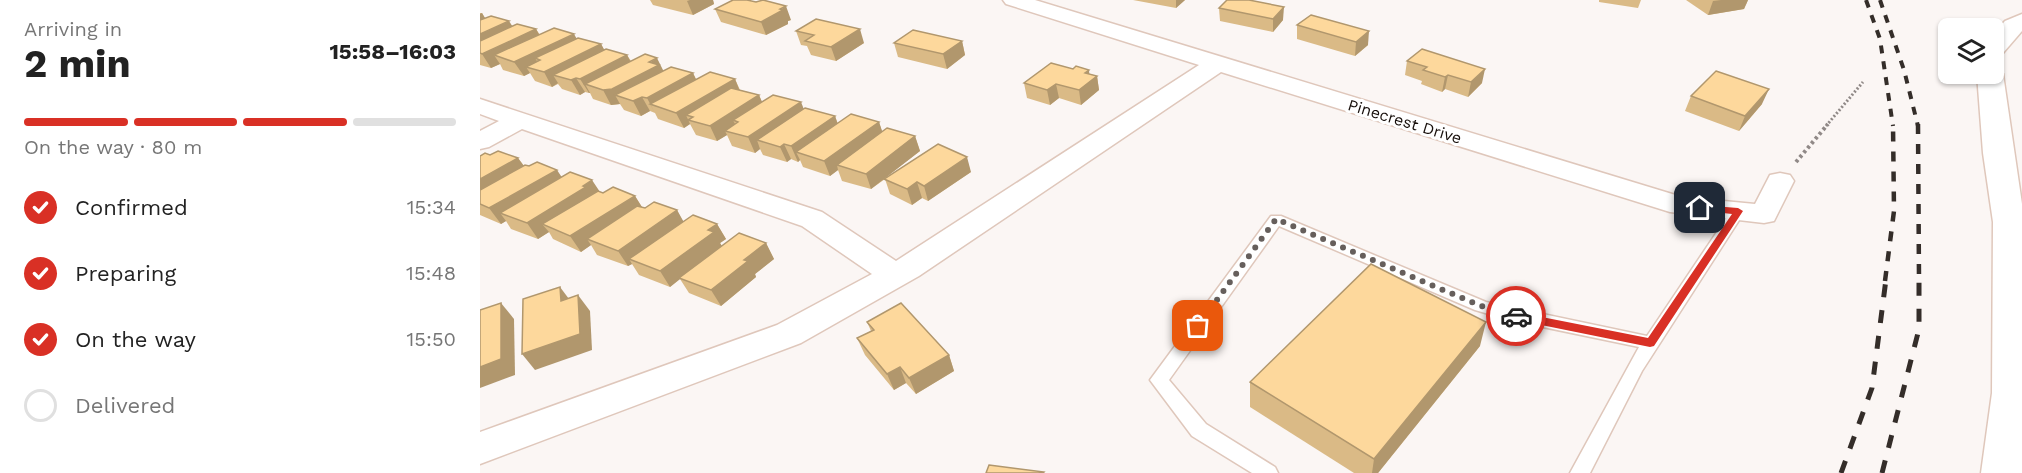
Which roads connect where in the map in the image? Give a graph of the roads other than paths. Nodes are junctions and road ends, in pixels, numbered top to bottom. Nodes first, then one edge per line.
1 (1013, 0) edge
2 (2022, 21) edge
3 (2004, 36) edge
4 (1218, 63) junction
5 (1991, 84) edge
6 (480, 106) edge
7 (519, 120) junction
8 (480, 141) edge
9 (1780, 181) road end
10 (1738, 211) junction
11 (896, 275) junction
12 (1650, 343) junction
13 (480, 448) edge
14 (1268, 473) edge
15 (1580, 473) edge
16 (2003, 473) edge

1 - 4 street, Pinecrest Drive
2 - 3 street
4 - 10 street, Pinecrest Drive
4 - 11 street
5 - 16 street
6 - 7 street
7 - 8 street
7 - 11 street
9 - 10 street, Pinecrest Drive
10 - 12 lane
11 - 13 street
12 - 14 lane
12 - 15 lane

